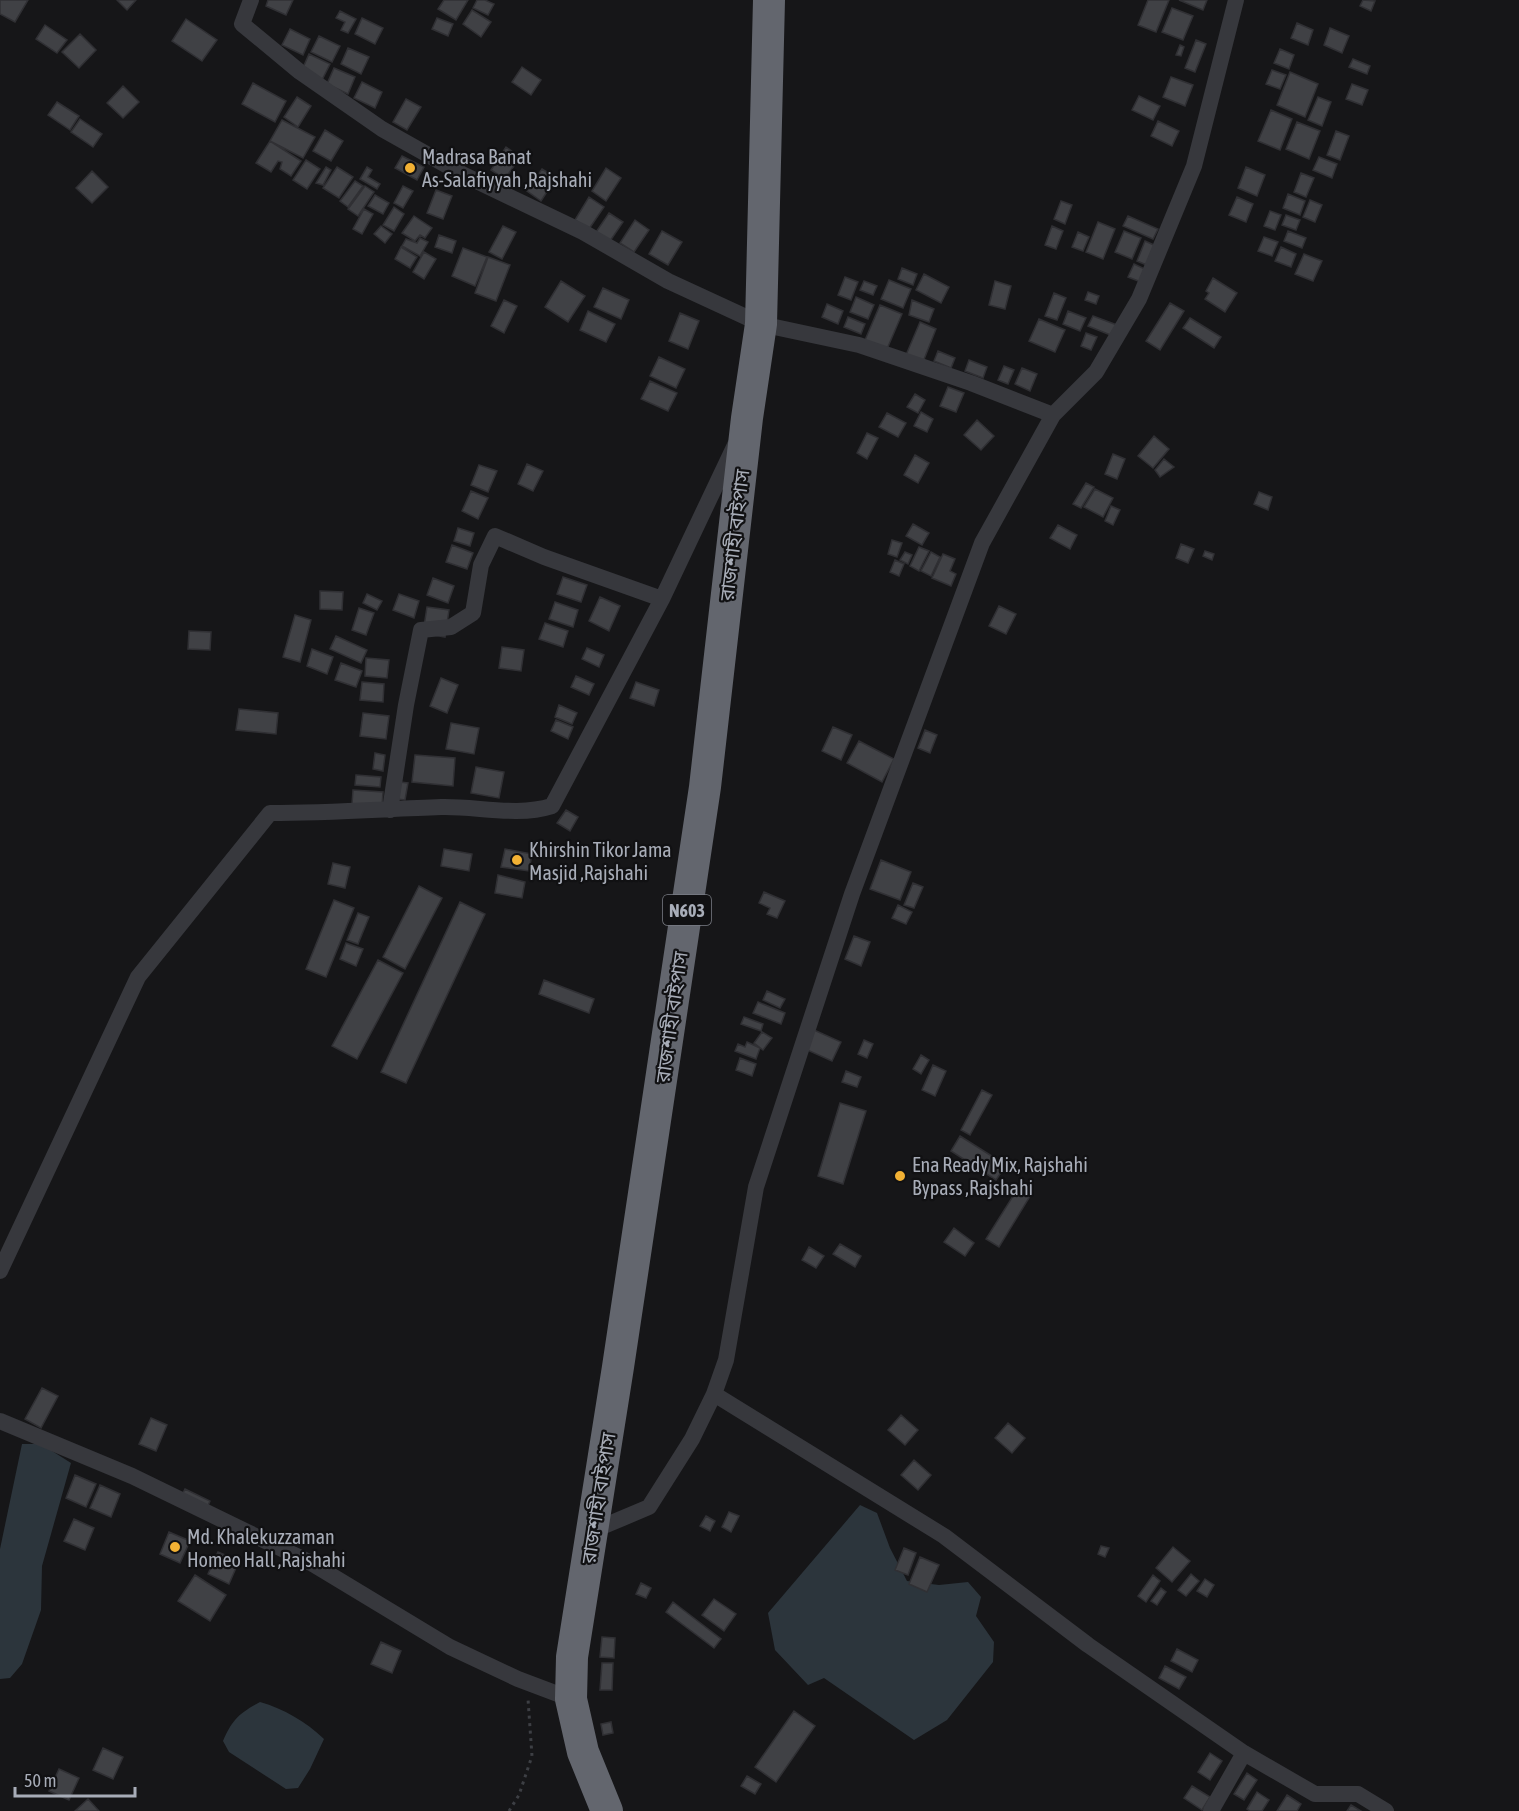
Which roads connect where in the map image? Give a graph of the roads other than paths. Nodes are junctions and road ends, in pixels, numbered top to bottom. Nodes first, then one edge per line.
1 (251, 0) edge
2 (770, 0) edge
3 (1236, 0) edge
4 (761, 324) junction
5 (1053, 415) junction
6 (747, 418) junction
7 (662, 599) junction
8 (390, 810) junction
9 (0, 1271) edge
10 (714, 1394) junction
11 (0, 1421) edge
12 (592, 1531) junction
13 (571, 1699) junction
14 (1244, 1753) junction
15 (607, 1810) edge
16 (1211, 1811) edge
17 (1386, 1811) edge

1 - 4 street
2 - 4 highway, রাজশাহী বাইপাস / N603
3 - 5 street
4 - 5 street
4 - 6 highway, রাজশাহী বাইপাস / N603
5 - 10 street
6 - 7 street
6 - 12 highway, রাজশাহী বাইপাস / N603
7 - 8 street
7 - 8 street
8 - 9 street
10 - 12 street
10 - 14 street
11 - 13 street
12 - 13 highway, রাজশাহী বাইপাস / N603
13 - 15 highway, রাজশাহী বাইপাস / N603
14 - 16 street
14 - 17 street

